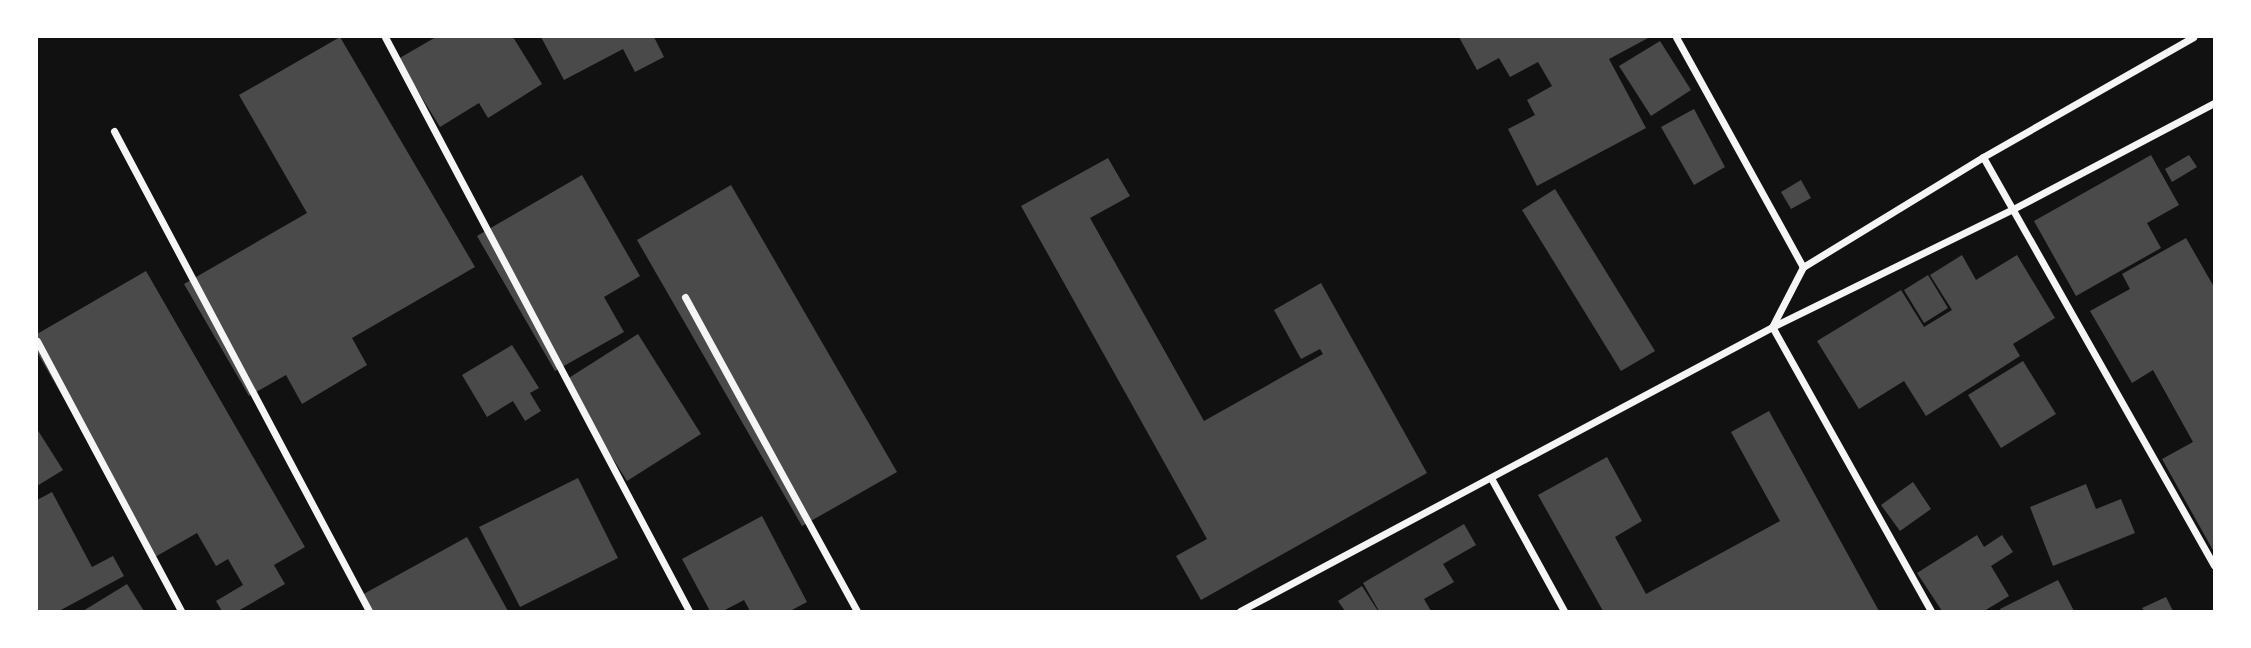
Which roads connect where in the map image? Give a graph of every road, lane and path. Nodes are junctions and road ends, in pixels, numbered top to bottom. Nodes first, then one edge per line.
1 (385, 37) edge
2 (1676, 37) edge
3 (2193, 37) edge
4 (2214, 103) edge
5 (114, 131) dead end
6 (1983, 157) junction
7 (2013, 209) junction
8 (1803, 267) junction
9 (685, 297) dead end
10 (1772, 327) junction
11 (37, 341) edge
12 (1491, 478) junction
13 (2214, 565) edge
14 (181, 611) edge
15 (369, 611) edge
16 (689, 611) edge
17 (857, 611) edge
18 (1240, 611) edge
19 (1564, 611) edge
20 (1931, 611) edge

1 - 16 street
2 - 8 street
3 - 6 street
4 - 7 street
5 - 15 street
6 - 7 street
6 - 8 street
7 - 10 street
7 - 13 street
8 - 10 street
9 - 17 street
10 - 12 street
10 - 20 street
11 - 14 street
12 - 18 street
12 - 19 street

